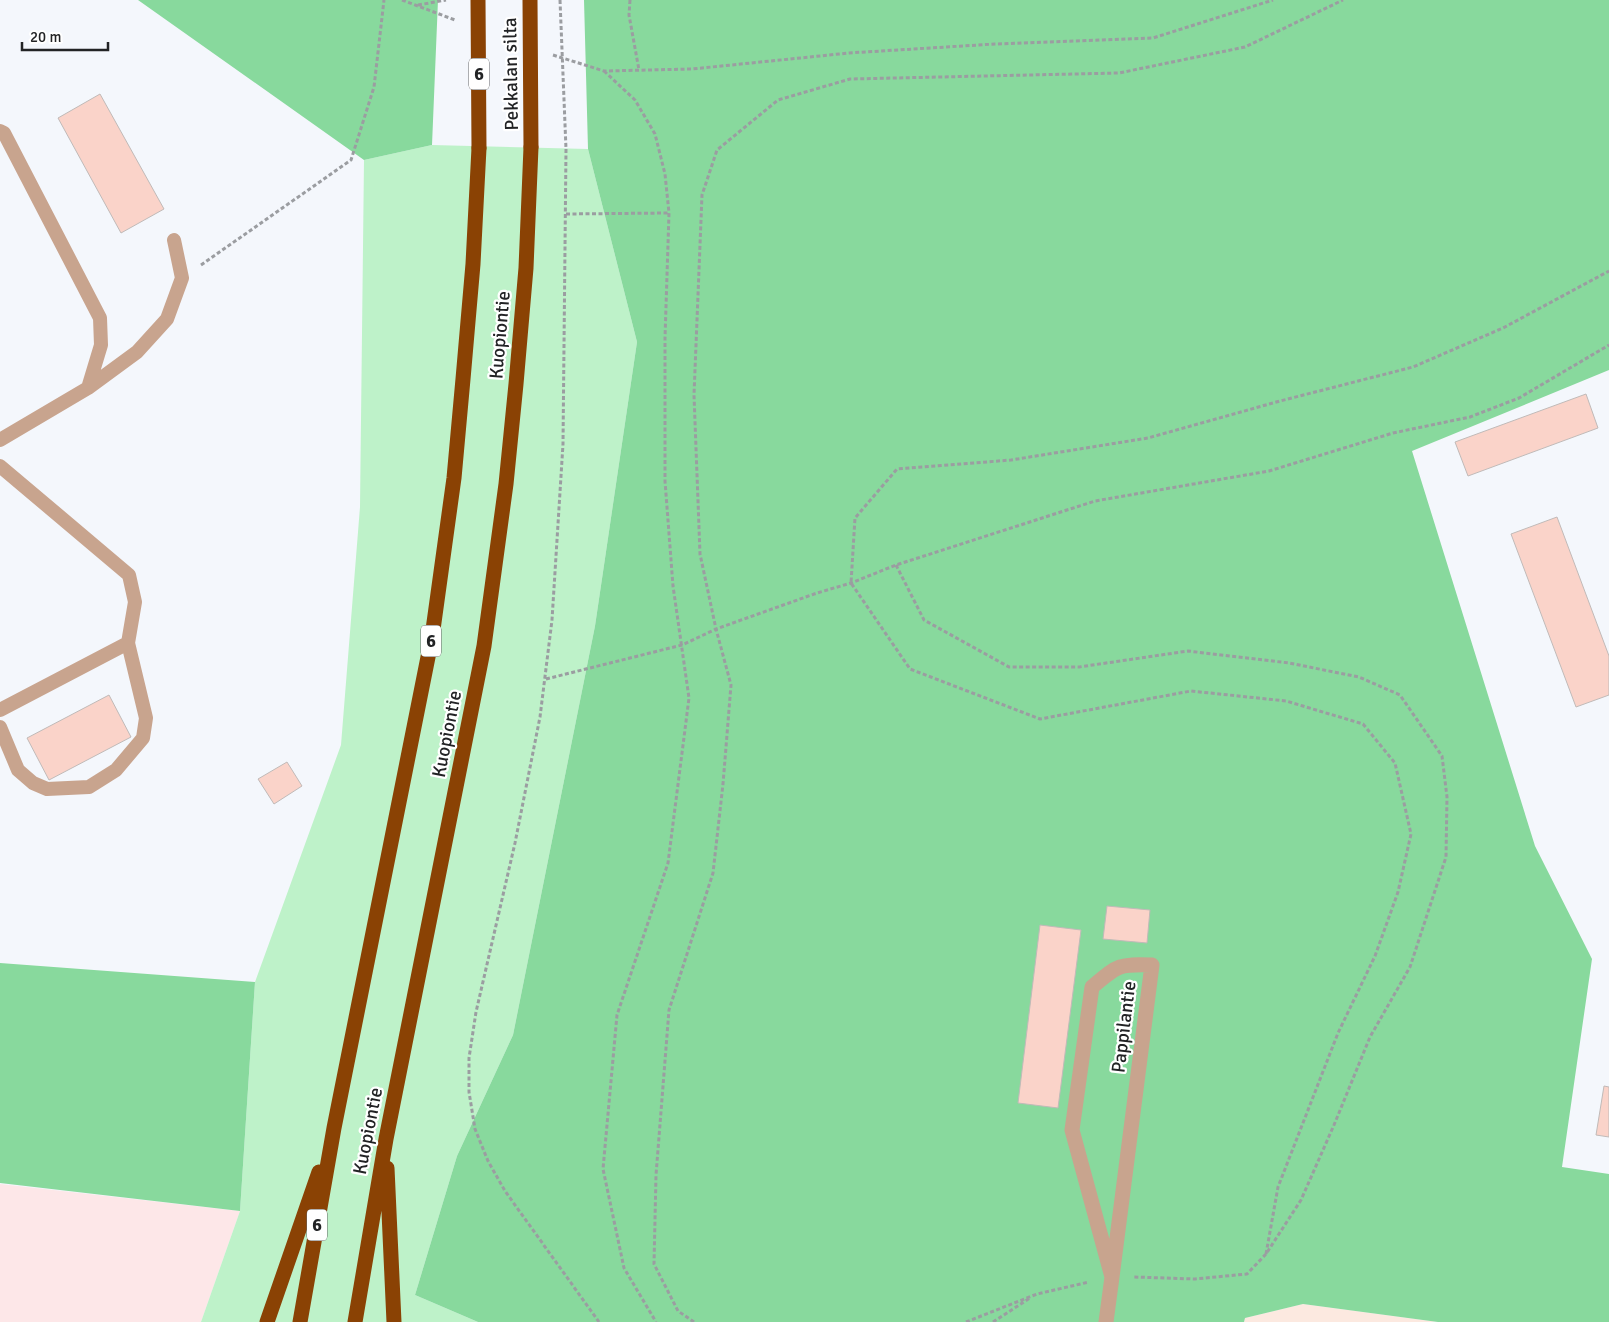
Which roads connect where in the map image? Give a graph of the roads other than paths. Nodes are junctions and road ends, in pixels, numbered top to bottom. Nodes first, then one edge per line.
1 (478, 0) edge
2 (530, 0) edge
3 (0, 131) edge
4 (532, 147) joint
5 (479, 148) joint
6 (174, 240) dead end
7 (88, 388) junction
8 (0, 440) edge
9 (0, 466) edge
10 (128, 643) junction
11 (0, 710) edge
12 (0, 727) edge
13 (334, 1128) junction
14 (386, 1138) junction
15 (1112, 1277) junction
16 (267, 1322) edge
17 (300, 1322) edge
18 (354, 1322) edge
19 (394, 1322) edge
20 (1106, 1322) edge

1 - 5 highway, Pekkalan silta / 6, bridge
2 - 4 highway, Pekkalan silta, bridge
3 - 7 lane
4 - 14 highway, Kuopiontie
5 - 13 highway, Kuopiontie / 6
6 - 7 lane
7 - 8 lane
9 - 10 lane
10 - 11 lane
10 - 12 lane
13 - 16 highway
13 - 17 highway, Kuopiontie / 6
14 - 18 highway, Kuopiontie
14 - 19 highway
15 - 15 street, Pappilantie
15 - 20 street, Pappilantie

